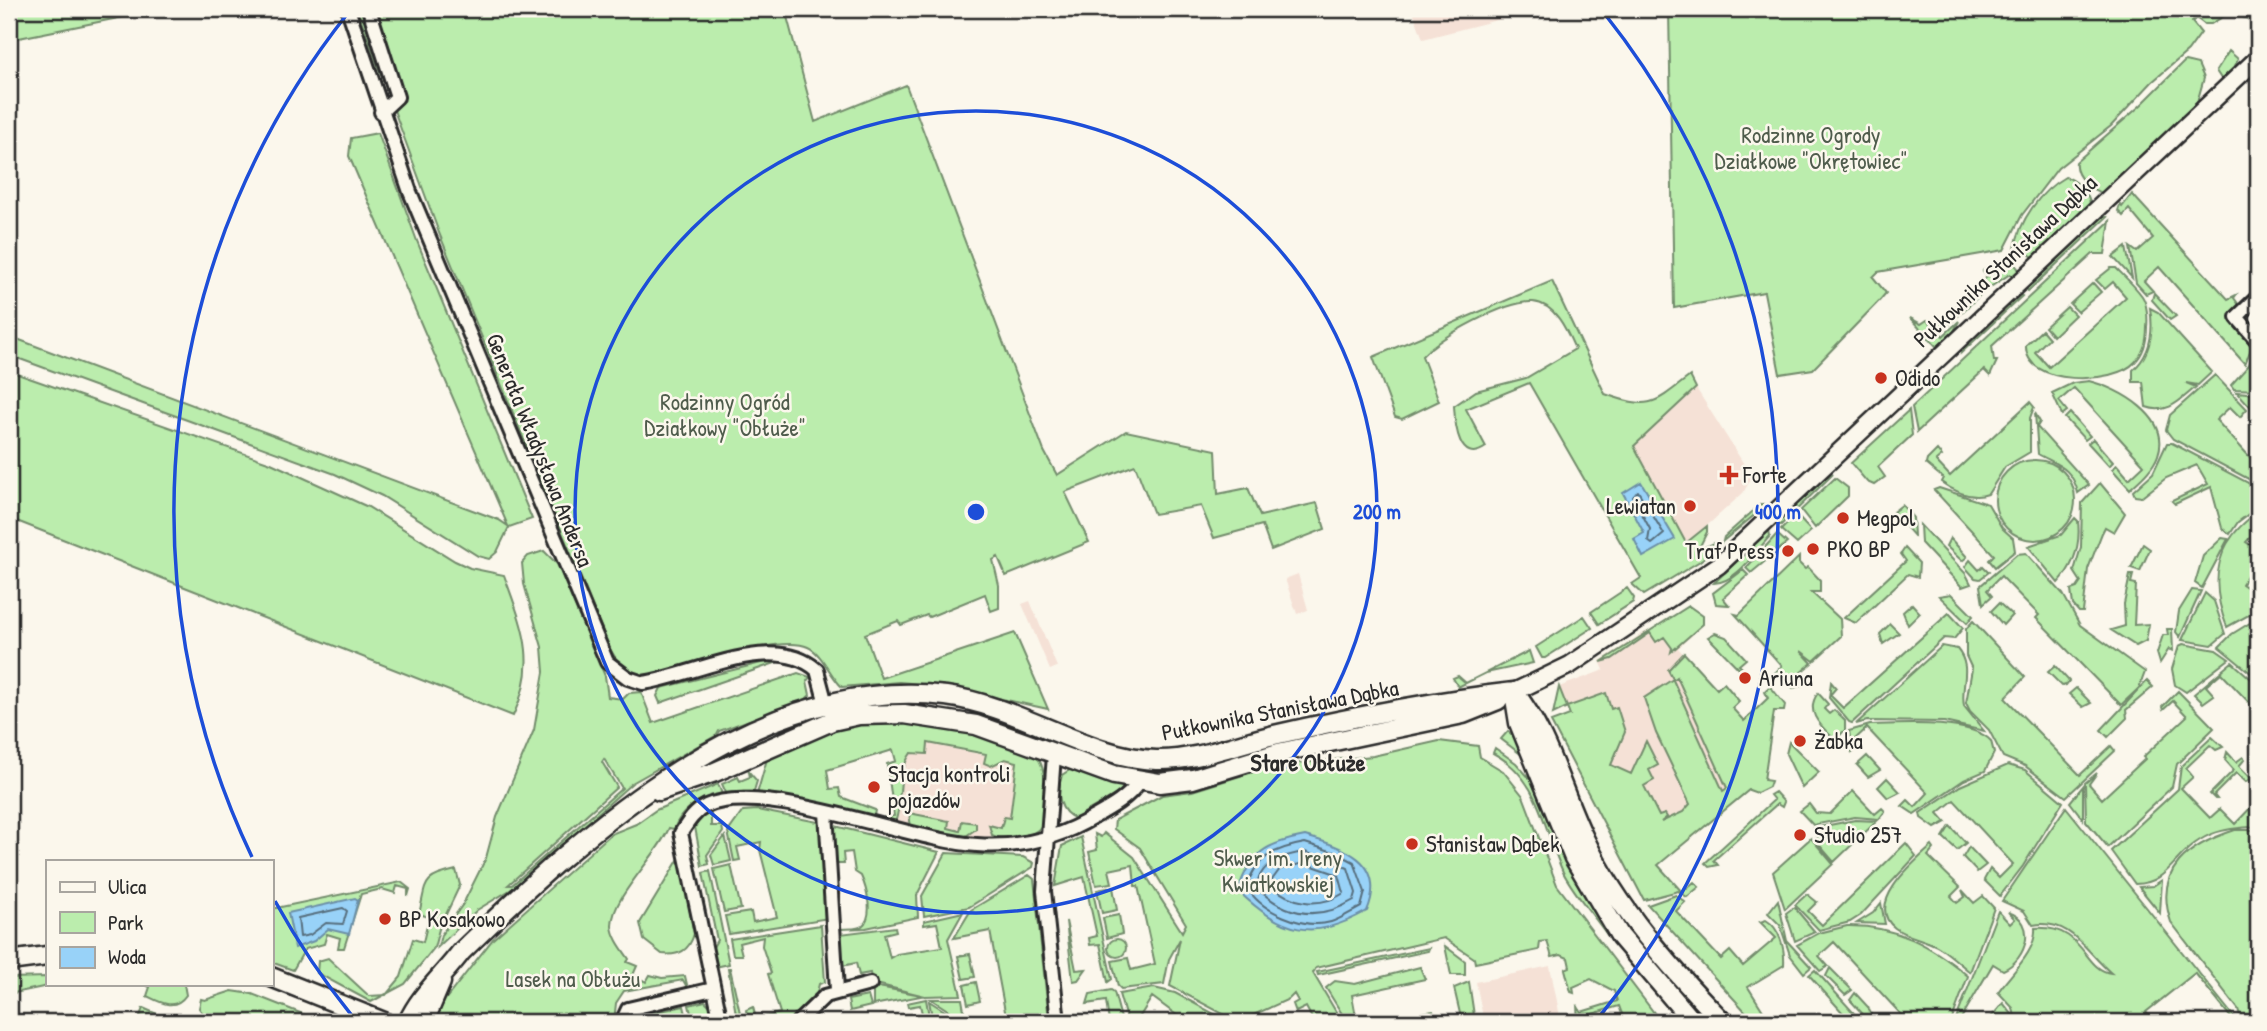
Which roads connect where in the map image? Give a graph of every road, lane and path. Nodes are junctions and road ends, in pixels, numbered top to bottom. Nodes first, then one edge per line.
1 (348, 9) edge
2 (369, 9) edge
3 (2258, 58) edge
4 (381, 112) junction
5 (2258, 296) edge
6 (2256, 339) dead end
7 (1514, 692) junction
8 (829, 713) junction
9 (1059, 732) junction
10 (1054, 755) junction
11 (1140, 781) junction
12 (826, 812) junction
13 (1050, 836) junction
14 (46, 946) edge
15 (46, 956) edge
16 (11, 960) edge
17 (443, 975) junction
18 (273, 978) edge
19 (870, 984) dead end
20 (713, 989) junction
21 (837, 990) junction
22 (384, 1022) edge
23 (408, 1022) edge
24 (424, 1022) edge
25 (622, 1022) edge
26 (721, 1022) edge
27 (798, 1022) edge
28 (1058, 1022) edge
29 (1693, 1022) edge
30 (1723, 1022) edge

1 - 4 street, Generała Władysława Andersa
2 - 4 street
3 - 7 street, Pułkownika Stanisława Dąbka
4 - 8 street, Generała Władysława Andersa
5 - 6 street
7 - 9 main road, Pułkownika Stanisława Dąbka
7 - 11 main road, Pułkownika Stanisława Dąbka
7 - 29 main road
7 - 30 main road
8 - 9 main road, Pułkownika Stanisława Dąbka
8 - 10 main road, Pułkownika Stanisława Dąbka
8 - 17 main road, Pułkownika Stanisława Dąbka
9 - 10 main road
10 - 11 main road, Pułkownika Stanisława Dąbka
10 - 13 street
11 - 13 street
12 - 13 street
12 - 20 street
12 - 21 street
13 - 28 street
14 - 16 main road
15 - 16 main road
17 - 23 main road, Pułkownika Stanisława Dąbka
17 - 24 main road, Pułkownika Stanisława Dąbka
18 - 22 main road
19 - 21 street
20 - 25 street
20 - 26 street
21 - 27 street

